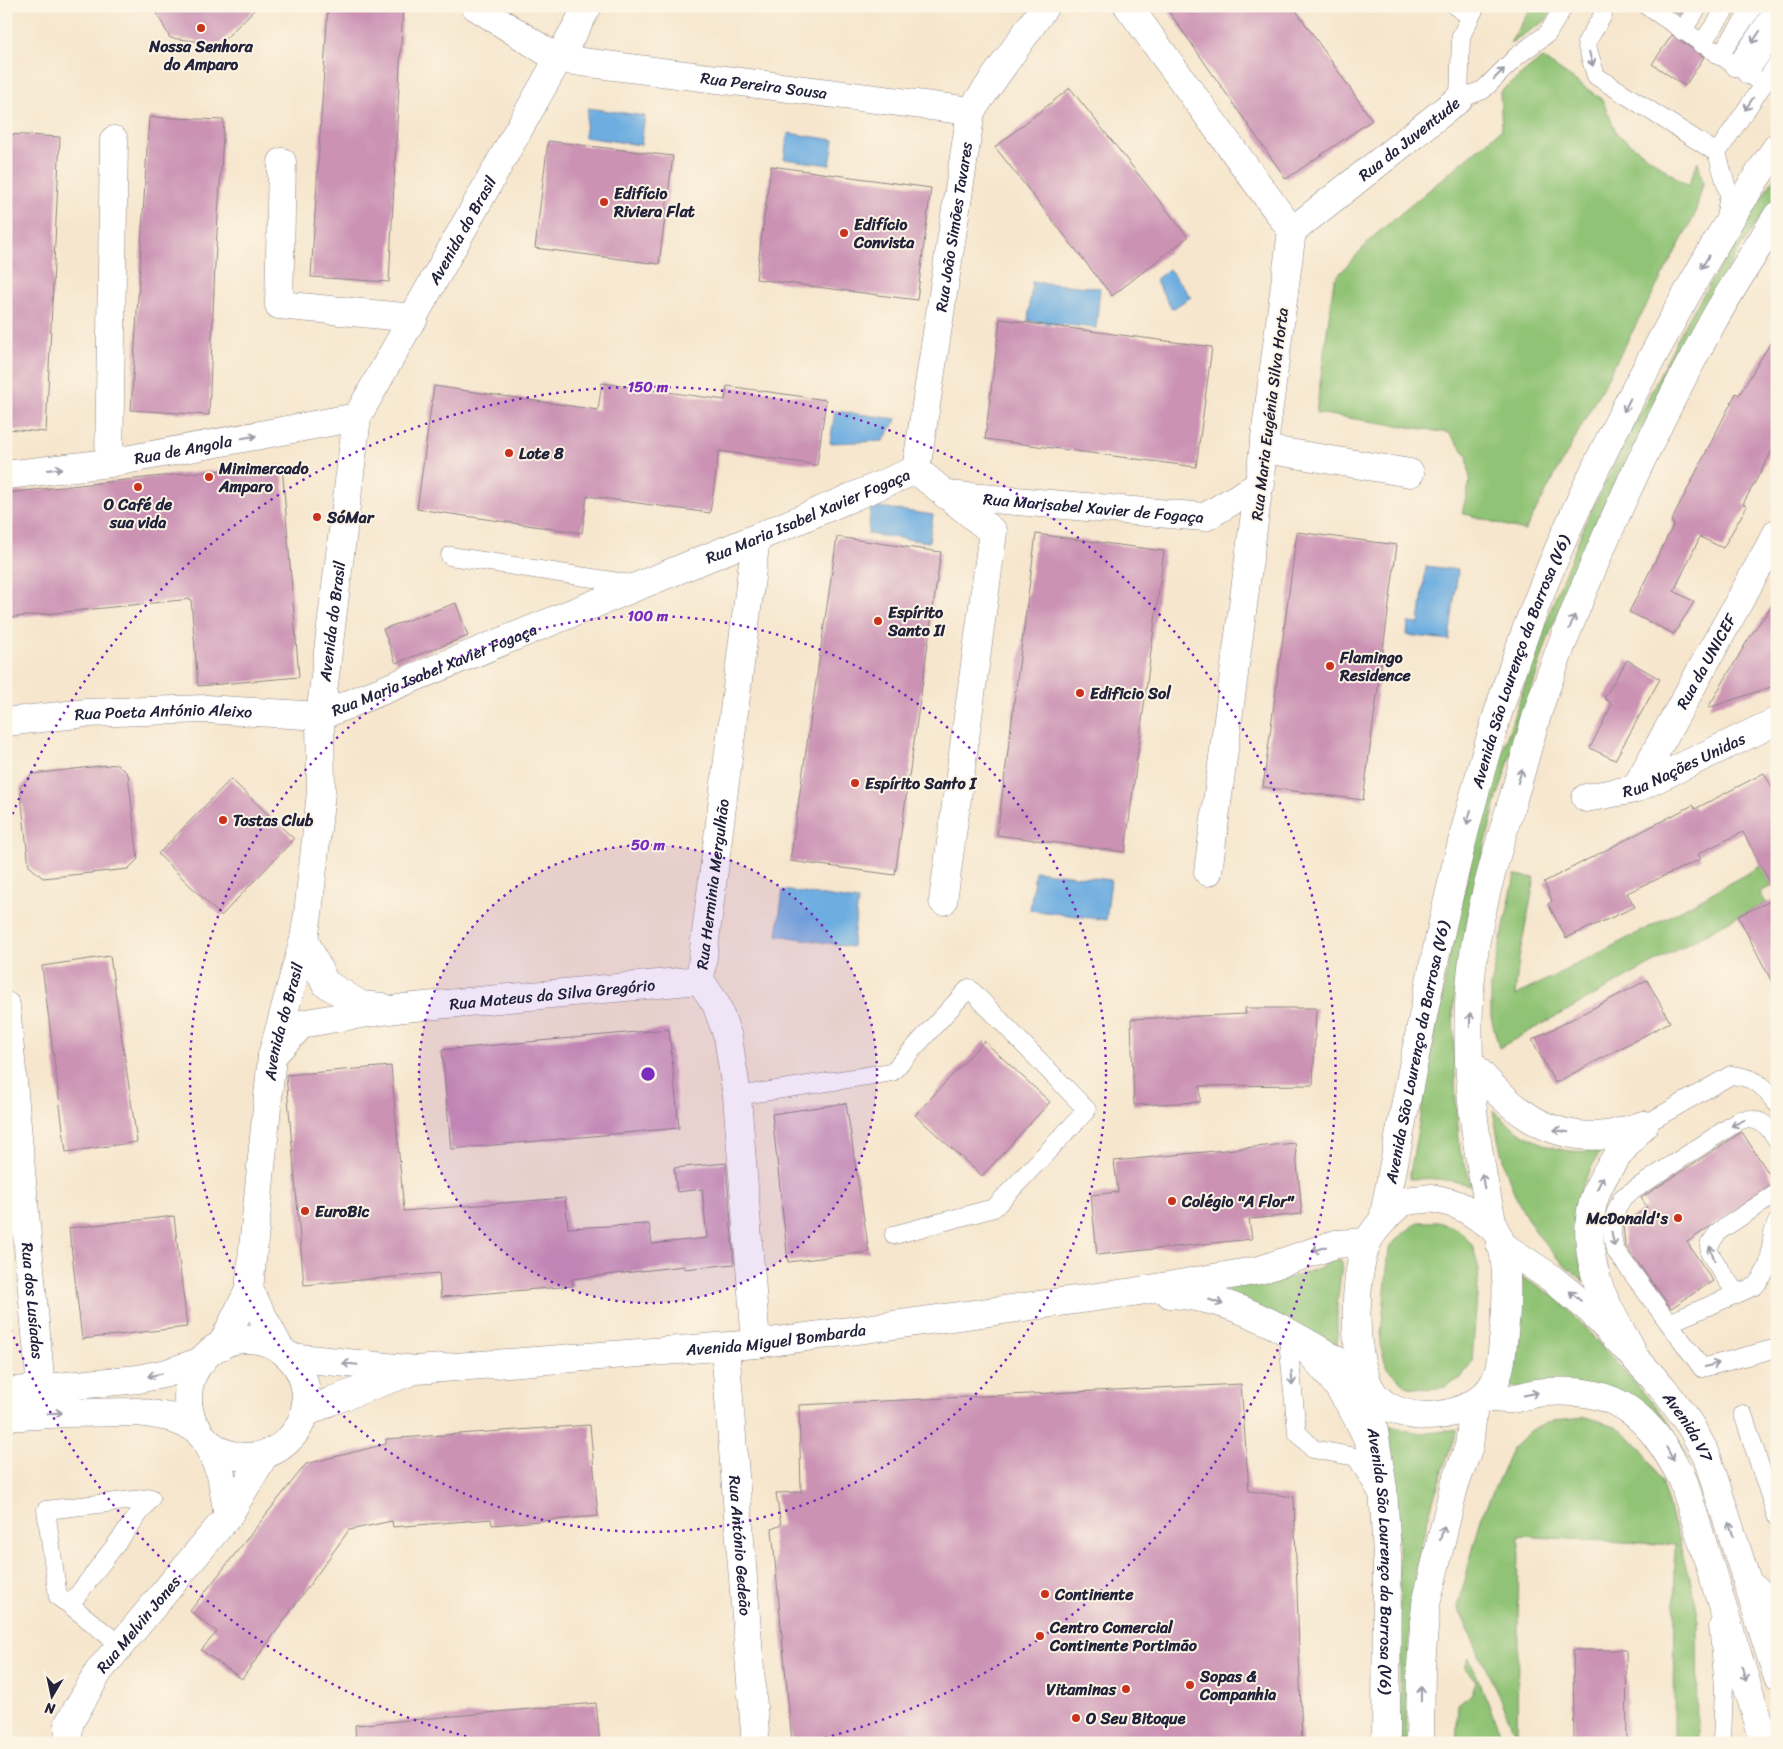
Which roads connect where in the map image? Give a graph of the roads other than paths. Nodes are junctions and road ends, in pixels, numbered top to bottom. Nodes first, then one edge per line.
1 (475, 6) edge
2 (588, 6) edge
3 (1045, 6) edge
4 (1128, 6) edge
5 (1455, 6) edge
6 (1564, 6) edge
7 (1647, 6) edge
8 (1699, 6) edge
9 (1728, 6) edge
10 (1754, 6) edge
11 (1776, 6) edge
12 (1473, 11) edge
13 (1667, 12) edge
14 (1603, 15) dead end
15 (1682, 31) junction
16 (1777, 32) edge
17 (1701, 44) junction
18 (1720, 56) junction
19 (558, 59) junction
20 (1777, 64) edge
21 (1741, 71) junction
22 (1763, 84) junction
23 (1459, 99) junction
24 (971, 111) junction
25 (114, 140) dead end
26 (1777, 146) edge
27 (1717, 153) junction
28 (282, 162) dead end
29 (1777, 216) edge
30 (1292, 232) junction
31 (1722, 233) junction
32 (414, 318) junction
33 (357, 417) junction
34 (1265, 449) junction
35 (108, 463) junction
36 (916, 470) junction
37 (1410, 473) dead end
38 (6, 475) edge
39 (1260, 484) junction
40 (946, 494) junction
41 (1777, 533) edge
42 (756, 538) junction
43 (450, 556) dead end
44 (640, 586) junction
45 (320, 716) junction
46 (1777, 721) edge
47 (6, 722) edge
48 (1635, 789) junction
49 (1586, 798) dead end
50 (1208, 872) dead end
51 (943, 902) dead end
52 (304, 939) junction
53 (700, 980) junction
54 (6, 1006) edge
55 (404, 1008) junction
56 (272, 1056) junction
57 (1469, 1061) junction
58 (737, 1096) junction
59 (1777, 1104) edge
60 (1644, 1125) junction
61 (1777, 1140) edge
62 (1777, 1193) edge
63 (1383, 1220) junction
64 (1777, 1222) edge
65 (894, 1235) dead end
66 (1497, 1236) junction
67 (1367, 1242) junction
68 (1774, 1264) edge
69 (249, 1290) junction
70 (1133, 1292) junction
71 (1737, 1295) junction
72 (1669, 1324) junction
73 (1287, 1330) junction
74 (756, 1344) junction
75 (725, 1347) junction
76 (1777, 1348) edge
77 (212, 1353) junction
78 (285, 1353) junction
79 (1636, 1359) junction
80 (416, 1370) junction
81 (1365, 1379) junction
82 (41, 1388) junction
83 (6, 1392) edge
84 (1478, 1400) junction
85 (304, 1414) junction
86 (1743, 1414) dead end
87 (6, 1417) edge
88 (202, 1434) junction
89 (265, 1454) junction
90 (1380, 1468) junction
91 (1384, 1504) junction
92 (228, 1516) junction
93 (1777, 1518) edge
94 (1742, 1564) junction
95 (1713, 1575) junction
96 (1777, 1601) edge
97 (70, 1605) junction
98 (120, 1645) junction
99 (1777, 1675) edge
100 (68, 1743) edge
101 (754, 1743) edge
102 (1386, 1743) edge
103 (1420, 1743) edge
104 (1722, 1743) edge
105 (1765, 1743) edge

1 - 19 street
2 - 19 street, Avenida do Brasil
3 - 24 street, Rua João Simões Tavares
4 - 30 street
5 - 12 lane
23 -> 6 lane, Rua da Juventude
7 - 13 lane
8 - 15 lane
9 - 17 lane
10 - 18 lane
11 -> 21 lane
12 - 23 lane
13 - 15 lane
14 -> 27 lane
15 - 17 lane
16 - 21 lane
17 - 18 lane
18 - 21 lane
19 - 24 street, Rua Pereira Sousa
19 - 32 street, Avenida do Brasil
20 - 22 lane
21 - 22 lane
22 -> 27 lane
23 - 30 street, Rua da Juventude
24 - 36 street, Rua João Simões Tavares
25 - 35 street
26 - 31 street, Avenida São Lourenço da Barrosa (V6)
27 - 31 lane
28 - 32 street
57 -> 29 street, Avenida São Lourenço da Barrosa (V6)
30 - 34 street, Rua Maria Eugénia Silva Horta
31 -> 63 street, Avenida São Lourenço da Barrosa (V6)
32 - 33 street, Avenida do Brasil
35 -> 33 street, Rua de Angola
33 - 45 street, Avenida do Brasil
34 - 37 street
34 - 39 street, Rua Maria Eugénia Silva Horta
38 -> 35 street, Rua de Angola
36 - 40 street, Rua Maria Isabel Xavier Fogaça
36 - 42 street, Rua Maria Isabel Xavier Fogaça
39 - 40 street, Rua Marisabel Xavier de Fogaça
39 - 50 street, Rua Maria Eugénia Silva Horta
40 - 51 street, Rua Maria Isabel Xavier Fogaça
41 - 48 street, Rua da UNICEF
42 - 44 street, Rua Maria Isabel Xavier Fogaça
42 - 53 street, Rua Herminia Mergulhão
43 - 44 lane
44 - 45 street, Rua Maria Isabel Xavier Fogaça
45 - 47 street, Rua Poeta António Aleixo
45 - 52 street, Avenida do Brasil
46 - 48 street, Rua Nações Unidas
48 - 49 street, Rua Nações Unidas
52 - 55 street, Rua Mateus da Silva Gregório
52 - 56 street, Avenida do Brasil
53 - 55 street, Rua Mateus da Silva Gregório
53 - 58 street, Rua Herminia Mergulhão
54 - 82 street, Rua dos Lusíadas
55 - 56 street, Rua Mateus da Silva Gregório
56 - 69 street, Avenida do Brasil
60 -> 57 street
66 -> 57 street, Avenida São Lourenço da Barrosa (V6)
58 - 65 lane
58 - 74 street, Rua Herminia Mergulhão
59 - 60 lane
79 -> 60 street
61 -> 72 lane
71 -> 62 lane
63 - 66 street, Avenida São Lourenço da Barrosa (V6)
63 - 67 street, Avenida São Lourenço da Barrosa (V6)
64 - 68 lane
79 -> 66 street, Avenida V7
66 - 84 street, Avenida São Lourenço da Barrosa (V6)
67 -> 70 street
67 - 81 street, Avenida São Lourenço da Barrosa (V6)
68 - 71 lane
69 - 77 street, Avenida do Brasil
69 - 78 street
70 -> 73 street
70 - 74 street, Avenida Miguel Bombarda
71 - 72 lane
72 -> 76 lane
73 - 81 street
73 - 90 street
73 -> 91 lane
74 - 75 street, Avenida Miguel Bombarda
75 - 80 street, Avenida Miguel Bombarda
75 - 101 street, Rua António Gedeão
77 - 78 street
77 -> 82 street
77 - 88 street
80 -> 78 street, Avenida Miguel Bombarda
78 - 85 street
94 -> 79 street, Avenida V7
80 - 85 street, Avenida Miguel Bombarda
81 - 84 street, Avenida São Lourenço da Barrosa (V6)
81 - 90 street, Avenida São Lourenço da Barrosa (V6)
82 - 83 street
84 -> 95 street, Avenida V7
103 -> 84 street, Avenida São Lourenço da Barrosa (V6)
85 - 89 street
86 - 93 lane
87 -> 88 street
88 - 89 street
88 - 92 street
89 - 92 street, Rua Melvin Jones
90 - 91 street, Avenida São Lourenço da Barrosa (V6)
91 - 102 street, Avenida São Lourenço da Barrosa (V6)
92 - 98 street, Rua Melvin Jones
94 - 96 lane
94 - 99 street, Avenida V7
95 - 104 lane
95 -> 105 street, Avenida V7
97 - 97 lane
97 - 98 lane
98 - 100 street, Rua Melvin Jones

